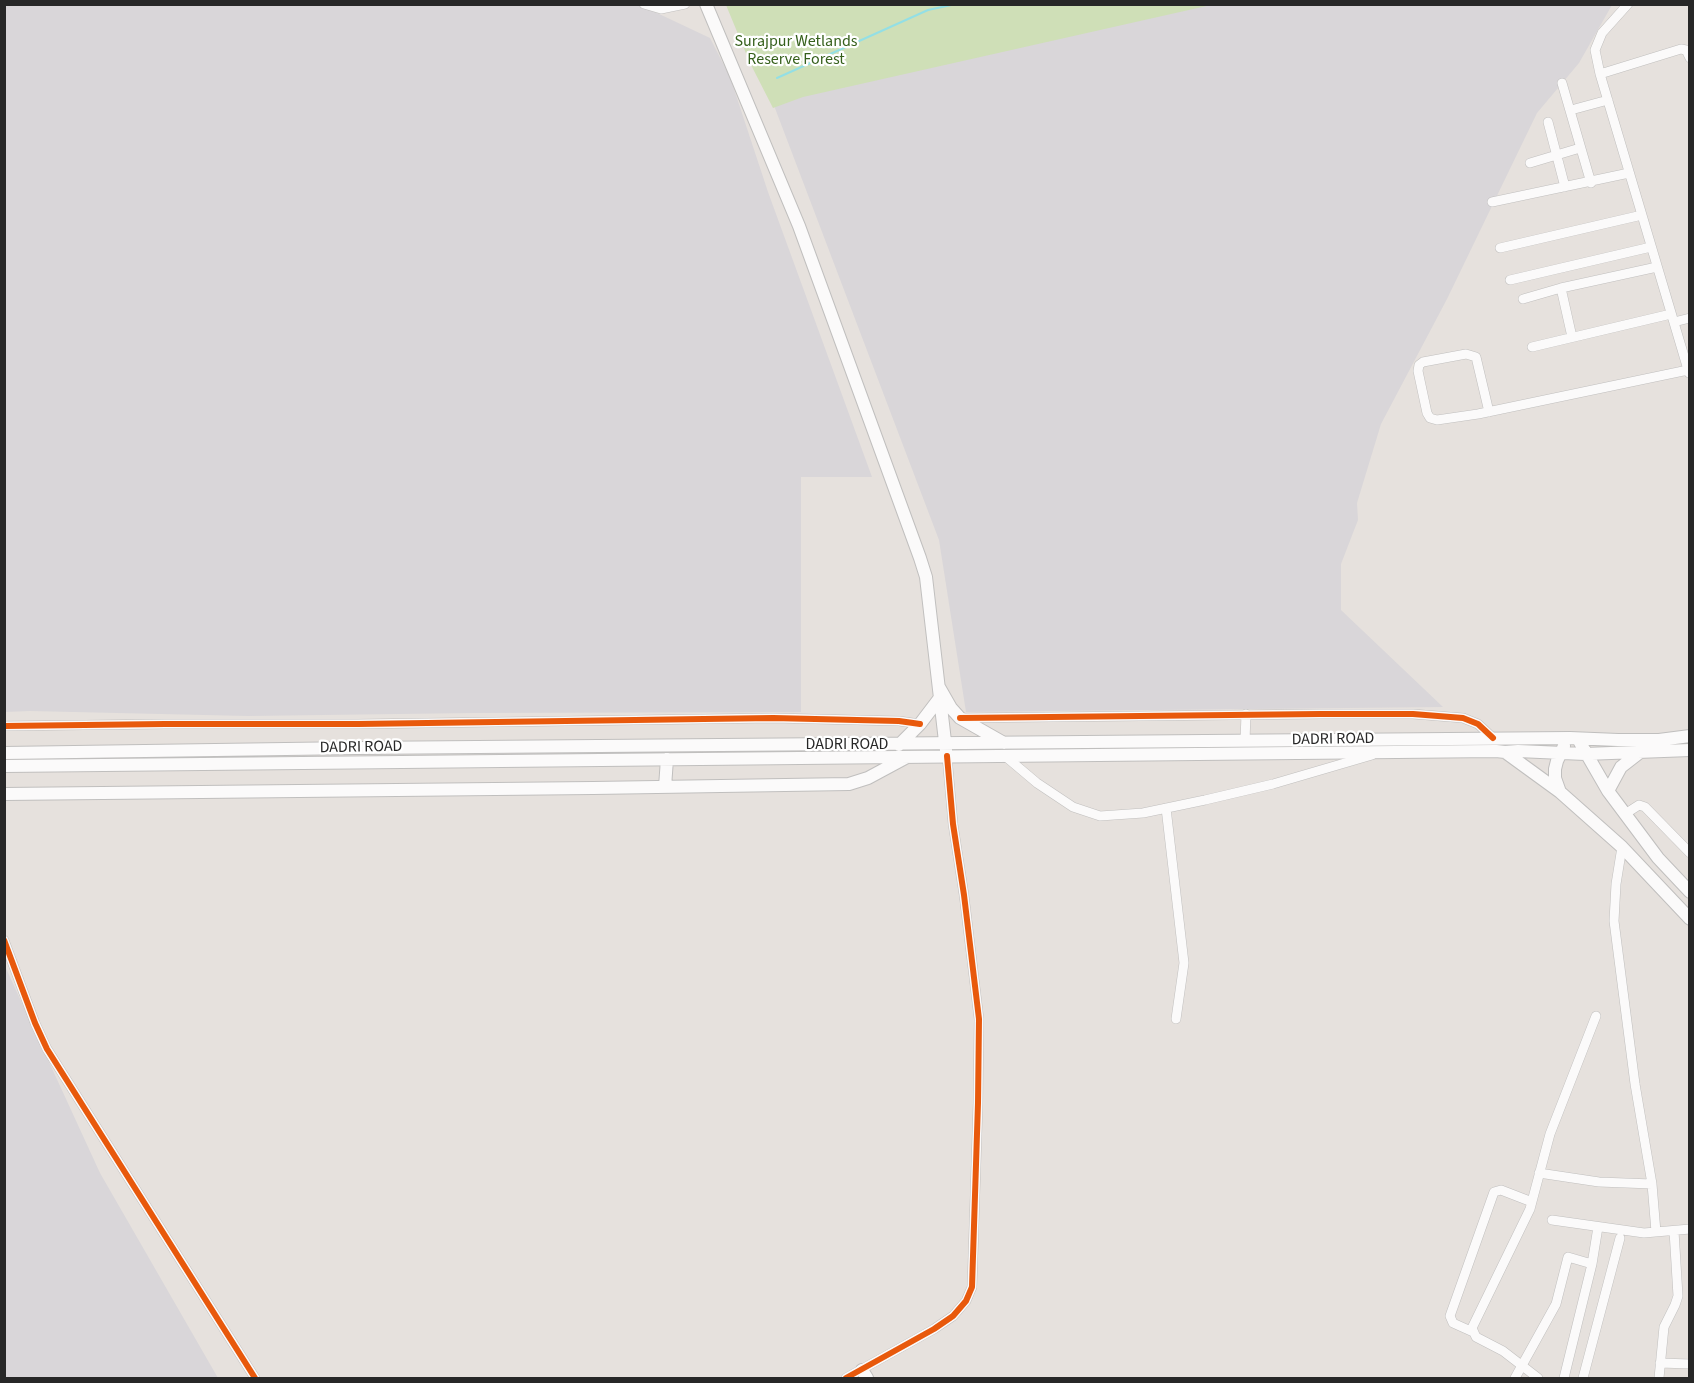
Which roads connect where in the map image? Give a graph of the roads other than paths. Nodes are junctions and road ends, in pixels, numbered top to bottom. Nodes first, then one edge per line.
1 (644, 4) edge
2 (685, 4) edge
3 (706, 4) edge
4 (1628, 4) edge
5 (1689, 58) edge
6 (1600, 74) junction
7 (1562, 82) dead end
8 (1608, 100) junction
9 (1571, 110) junction
10 (1548, 122) dead end
11 (1580, 148) junction
12 (1557, 154) junction
13 (1530, 163) dead end
14 (1629, 173) junction
15 (1591, 183) junction
16 (1565, 187) junction
17 (1492, 202) dead end
18 (1642, 215) junction
19 (1651, 247) junction
20 (1500, 248) dead end
21 (1657, 267) junction
22 (1510, 280) dead end
23 (1561, 288) junction
24 (1523, 299) dead end
25 (1672, 318) junction
26 (1689, 318) edge
27 (1572, 337) junction
28 (1533, 347) dead end
29 (1689, 373) edge
30 (1489, 412) junction
31 (939, 693) junction
32 (1246, 714) junction
33 (960, 718) junction
34 (920, 724) junction
35 (4, 726) edge
36 (1245, 734) junction
37 (1689, 736) edge
38 (1493, 738) junction
39 (1574, 738) junction
40 (900, 745) junction
41 (946, 750) junction
42 (1005, 750) junction
43 (1689, 750) edge
44 (1382, 752) junction
45 (1501, 752) junction
46 (1561, 752) junction
47 (4, 753) edge
48 (1639, 753) junction
49 (1585, 754) junction
50 (908, 756) junction
51 (667, 759) junction
52 (4, 766) edge
53 (665, 787) junction
54 (1608, 791) junction
55 (1560, 792) junction
56 (4, 794) edge
57 (1166, 808) junction
58 (1625, 814) junction
59 (1622, 848) junction
60 (1689, 853) edge
61 (1689, 892) edge
62 (1689, 919) edge
63 (4, 940) edge
64 (1596, 1016) dead end
65 (1176, 1019) dead end
66 (1539, 1173) junction
67 (1652, 1184) junction
68 (1532, 1202) junction
69 (1552, 1220) dead end
70 (1598, 1227) junction
71 (1689, 1229) edge
72 (1674, 1231) junction
73 (1656, 1232) junction
74 (1620, 1238) dead end
75 (1592, 1264) junction
76 (1473, 1332) junction
77 (1660, 1364) junction
78 (1689, 1364) edge
79 (1522, 1365) junction
80 (864, 1374) edge
81 (255, 1378) edge
82 (846, 1378) edge
83 (1515, 1378) edge
84 (1538, 1378) edge
85 (1564, 1378) edge
86 (1583, 1378) edge
87 (1659, 1378) edge

1 - 2 street
3 - 31 main road
4 - 6 street
5 - 6 street
6 - 8 street
7 - 9 street
8 - 9 street
8 - 14 street
9 - 11 street
10 - 12 street
11 - 12 street
11 - 15 street
12 - 13 street
12 - 16 street
14 - 15 street
14 - 18 street
15 - 16 street
16 - 17 street
18 - 19 street
18 - 20 street
19 - 21 street
19 - 22 street
21 - 23 street
21 - 25 street
23 - 24 street
23 - 27 street
25 - 26 street
25 - 27 street
25 - 29 street
27 - 28 street
29 - 30 street
30 - 30 street
31 - 33 main road
31 - 34 main road
31 - 41 main road
32 - 33 street
32 - 36 street
32 - 38 street
33 - 42 main road
34 - 35 street
34 - 40 main road
36 - 38 main road, DADRI ROAD
36 - 42 main road, DADRI ROAD
37 - 39 main road, DADRI ROAD
38 - 39 main road, DADRI ROAD
39 - 46 main road
39 - 49 main road
40 - 41 main road, DADRI ROAD
40 - 47 main road, DADRI ROAD
41 - 42 main road, DADRI ROAD
41 - 50 main road, DADRI ROAD
41 - 80 street
42 - 44 main road, DADRI ROAD
42 - 57 street
43 - 48 main road, DADRI ROAD
44 - 45 main road, DADRI ROAD
44 - 57 street
45 - 46 main road, DADRI ROAD
45 - 55 main road
46 - 49 main road, DADRI ROAD
46 - 55 main road
48 - 49 main road, DADRI ROAD
48 - 54 main road
49 - 54 main road
50 - 51 main road, DADRI ROAD
50 - 53 main road
51 - 52 main road, DADRI ROAD
51 - 53 main road
53 - 56 main road
54 - 58 main road
55 - 59 main road
57 - 65 street
58 - 60 street
58 - 61 main road
59 - 62 main road
59 - 67 street
63 - 81 street
64 - 66 street
66 - 67 street
66 - 68 street
67 - 73 street
68 - 76 street
68 - 76 street
69 - 70 street
70 - 73 street
70 - 75 street
71 - 72 street
72 - 73 street
72 - 77 street
74 - 86 street
75 - 79 street
75 - 85 street
76 - 79 street
77 - 78 street
77 - 87 street
79 - 83 street
79 - 84 street
80 - 82 street

